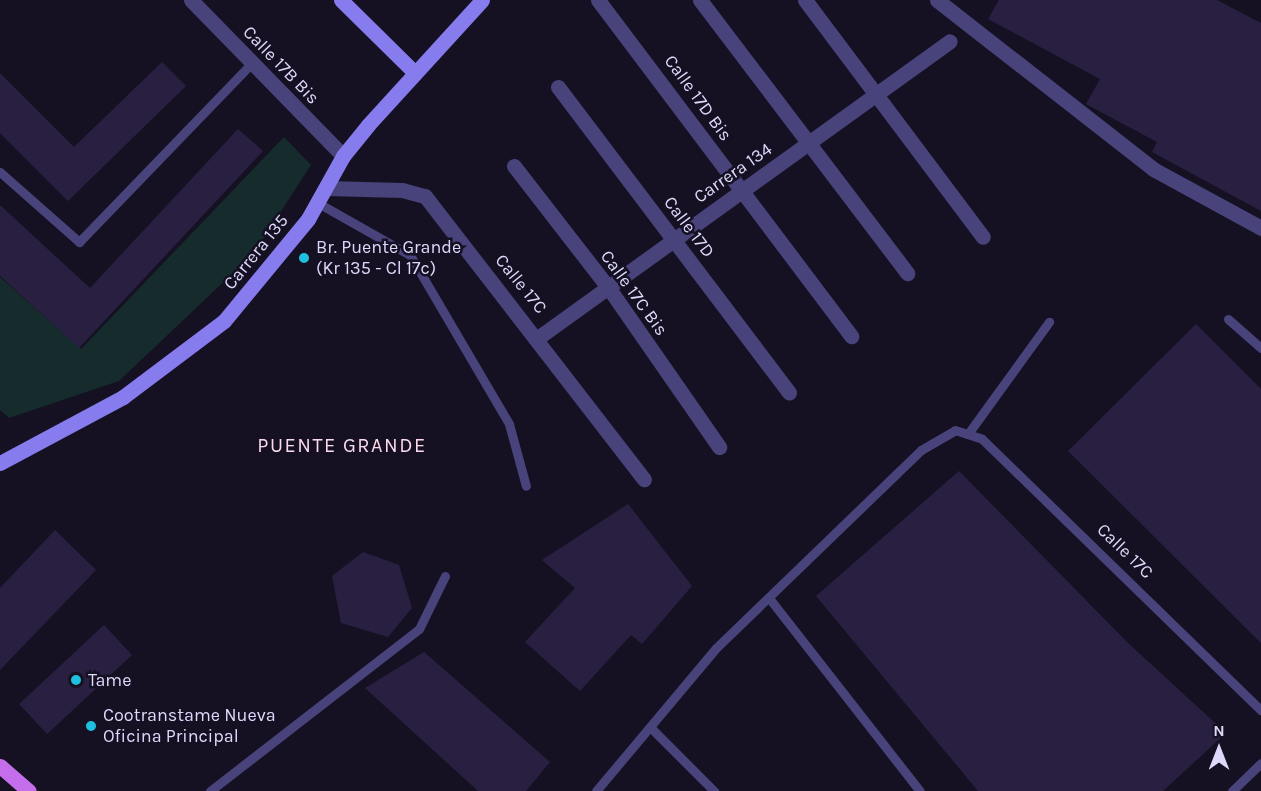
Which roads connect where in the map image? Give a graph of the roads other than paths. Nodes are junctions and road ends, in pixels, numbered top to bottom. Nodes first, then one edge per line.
1 (191, 0) edge
2 (482, 0) edge
3 (598, 0) edge
4 (700, 0) edge
5 (805, 0) edge
6 (937, 0) edge
7 (347, 2) edge
8 (950, 41) dead end
9 (252, 63) junction
10 (415, 73) junction
11 (558, 87) dead end
12 (875, 94) junction
13 (811, 141) junction
14 (343, 156) junction
15 (514, 166) dead end
16 (0, 172) edge
17 (326, 188) junction
18 (742, 191) junction
19 (318, 203) junction
20 (1261, 228) edge
21 (983, 237) dead end
22 (674, 238) junction
23 (907, 273) dead end
24 (608, 287) junction
25 (1228, 319) dead end
26 (1049, 322) dead end
27 (851, 336) dead end
28 (539, 337) junction
29 (1261, 348) edge
30 (789, 392) dead end
31 (970, 431) junction
32 (719, 447) dead end
33 (0, 463) edge
34 (644, 479) dead end
35 (526, 486) dead end
36 (445, 576) dead end
37 (770, 598) junction
38 (1261, 710) edge
39 (650, 727) junction
40 (1261, 763) edge
41 (0, 766) edge
42 (29, 791) edge
43 (210, 791) edge
44 (596, 791) edge
45 (714, 791) edge
46 (920, 791) edge
47 (1232, 791) edge

1 - 9 street, Calle 17B Bis
2 - 10 street, Carrera 135
3 - 18 street, Calle 17D Bis
4 - 13 street
5 - 12 street
6 - 20 street
7 - 10 street
8 - 12 street, Carrera 134
9 - 14 street, Calle 17B Bis
9 - 16 lane
10 - 14 street, Carrera 135
11 - 22 street, Calle 17D
12 - 13 street, Carrera 134
12 - 21 street
13 - 18 street, Carrera 134
13 - 23 street
14 - 17 street, Carrera 135
15 - 24 street, Calle 17C Bis
17 - 19 street, Carrera 135
17 - 28 street, Calle 17C
18 - 22 street, Carrera 134
18 - 27 street, Calle 17D Bis
19 - 33 street, Carrera 135
19 - 35 lane
22 - 24 street, Carrera 134
22 - 30 street, Calle 17D
24 - 28 street, Carrera 134
24 - 32 street, Calle 17C Bis
25 - 29 lane
26 - 31 lane
28 - 34 street, Calle 17C
31 - 37 lane
31 - 38 lane, Calle 17C
36 - 43 lane
37 - 39 lane
37 - 46 lane
39 - 44 lane
39 - 45 lane
40 - 47 lane
41 - 42 main road

